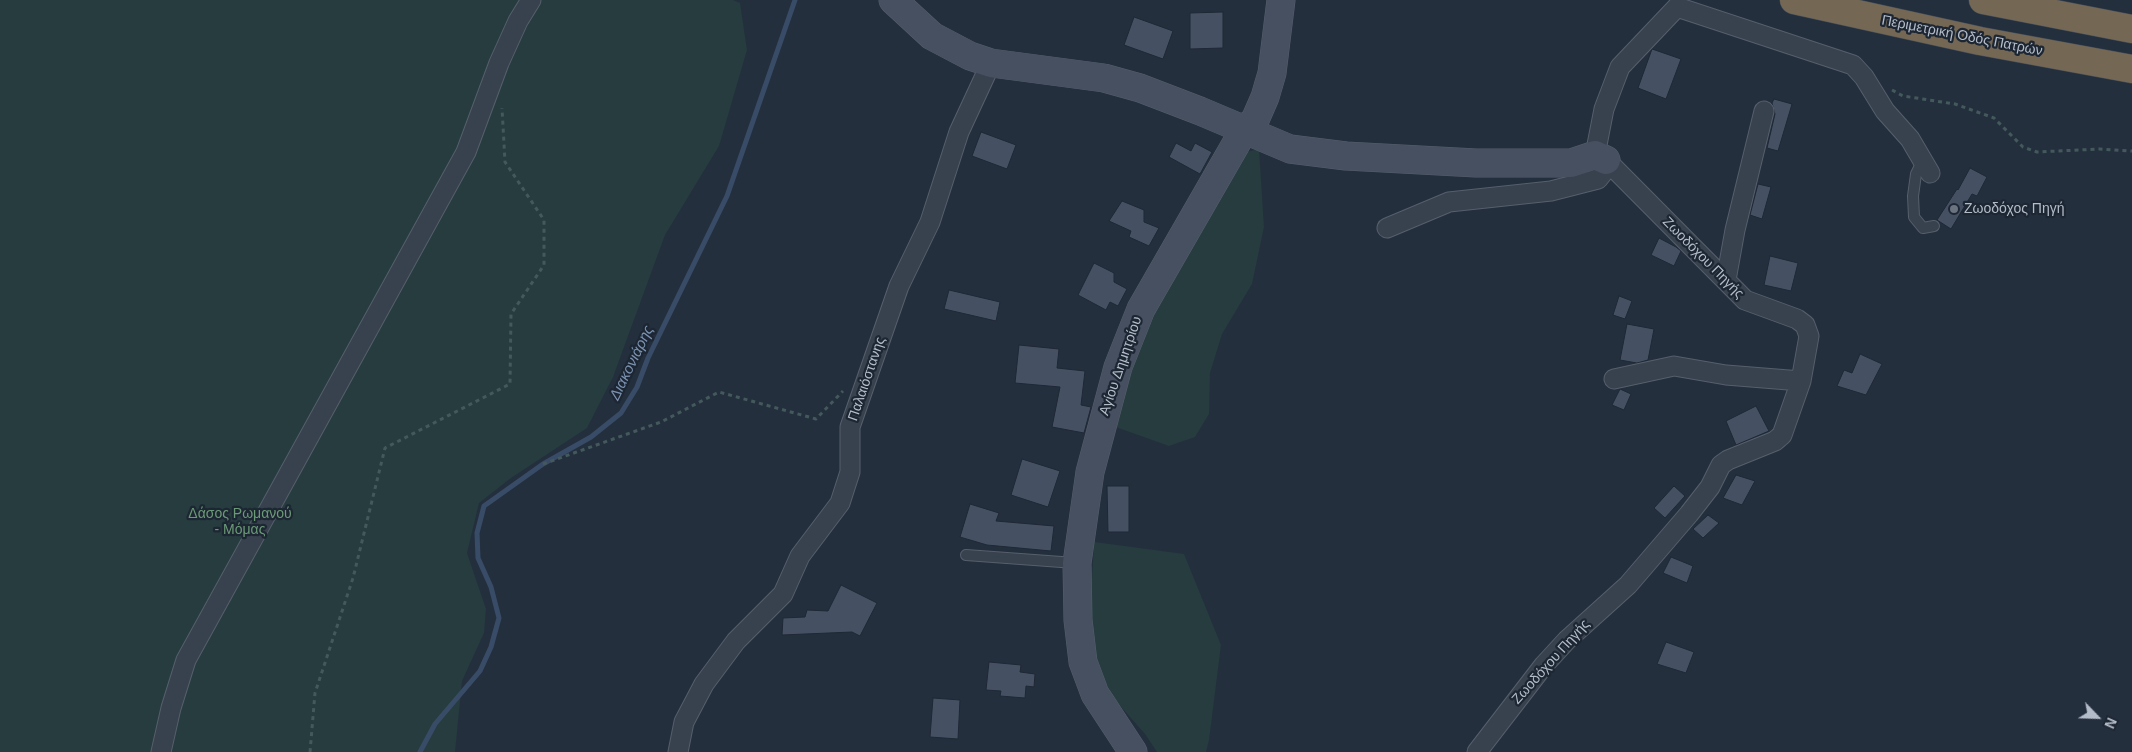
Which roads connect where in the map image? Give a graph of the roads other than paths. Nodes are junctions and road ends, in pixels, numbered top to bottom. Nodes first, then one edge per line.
1 (530, 0) edge
2 (893, 0) edge
3 (1281, 0) edge
4 (1794, 0) edge
5 (1983, 0) edge
6 (2132, 29) edge
7 (990, 63) junction
8 (2132, 69) edge
9 (1764, 111) dead end
10 (1244, 130) junction
11 (1604, 160) junction
12 (1927, 166) joint
13 (1934, 226) dead end
14 (1387, 228) dead end
15 (1726, 280) junction
16 (1614, 379) dead end
17 (1801, 381) junction
18 (966, 555) dead end
19 (1077, 563) junction
20 (161, 752) edge
21 (678, 752) edge
22 (1133, 752) edge
23 (1477, 752) edge

1 - 20 street
2 - 7 main road
3 - 10 main road, Αγίου Δημητρίου
4 - 8 highway, Περιμετρική Οδός Πατρών
5 - 6 highway
7 - 10 main road
7 - 21 street, Παλαιόστανης
9 - 15 street
10 - 11 main road
10 - 19 main road, Αγίου Δημητρίου
11 - 12 street
11 - 14 street
11 - 15 street, Ζωοδόχου Πηγής
12 - 13 lane
15 - 17 street, Ζωοδόχου Πηγής
16 - 17 street
17 - 23 street, Ζωοδόχου Πηγής
18 - 19 lane
19 - 22 main road, Αγίου Δημητρίου

